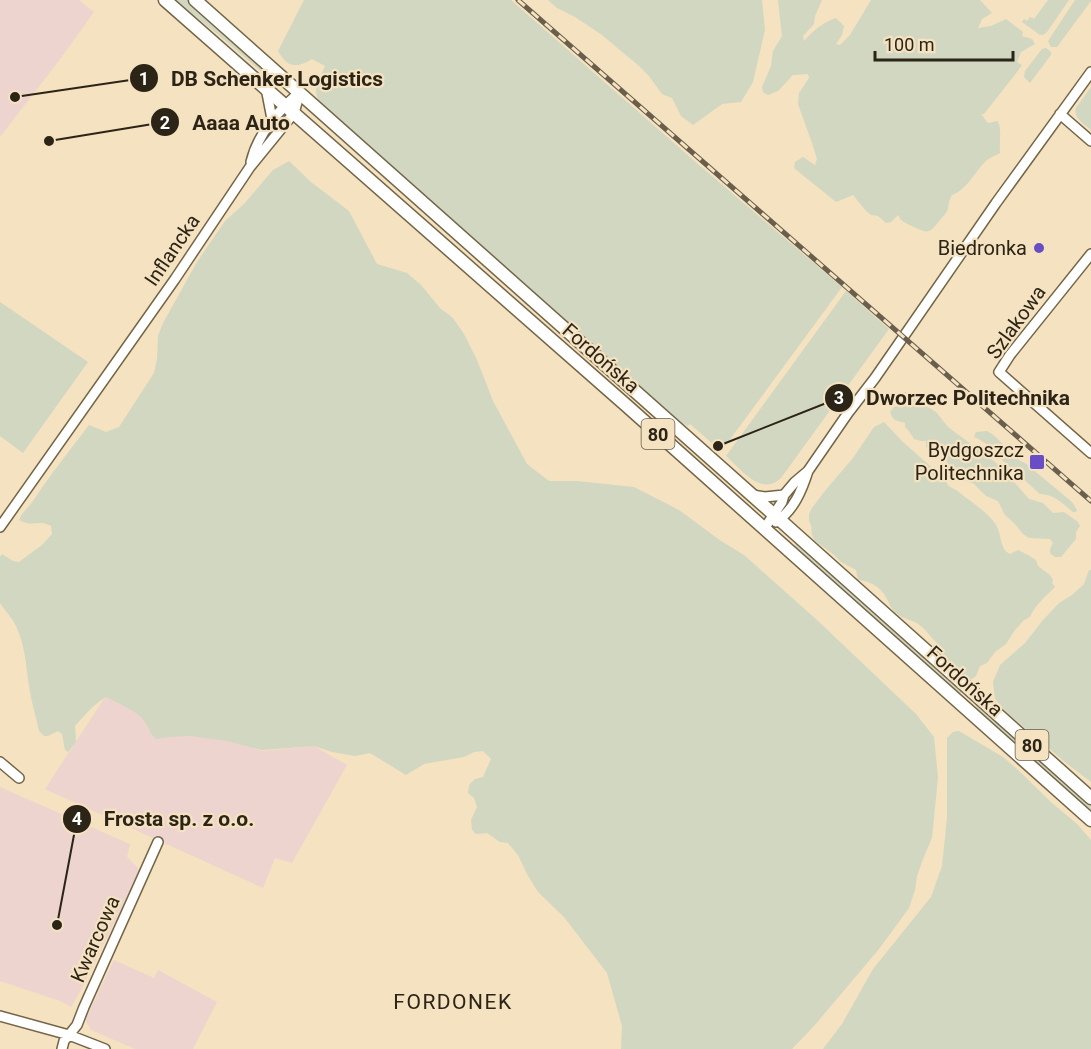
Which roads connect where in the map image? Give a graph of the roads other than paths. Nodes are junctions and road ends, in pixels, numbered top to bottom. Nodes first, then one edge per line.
1 (165, 0) edge
2 (195, 0) edge
3 (1091, 72) edge
4 (266, 88) junction
5 (300, 92) junction
6 (290, 109) junction
7 (1060, 114) junction
8 (272, 119) junction
9 (1091, 141) edge
10 (250, 167) junction
11 (1091, 254) edge
12 (1091, 453) edge
13 (808, 471) junction
14 (752, 495) junction
15 (784, 495) junction
16 (777, 517) junction
17 (0, 527) edge
18 (764, 529) junction
19 (0, 762) edge
20 (19, 778) dead end
21 (1091, 798) edge
22 (1091, 820) edge
23 (155, 842) dead end
24 (0, 1016) edge
25 (69, 1035) junction
26 (63, 1049) edge
27 (105, 1049) edge

1 - 4 main road, Fordońska / 80
2 - 5 main road, Fordońska / 80
3 - 7 street
4 - 6 main road, Fordońska / 80
4 - 8 street
5 - 6 street
5 - 14 main road, Fordońska / 80
6 - 8 street, Inflancka
6 - 10 street, Inflancka
6 - 18 main road, Fordońska / 80
7 - 9 street
7 - 13 street
8 - 10 street, Inflancka
10 - 17 street, Inflancka
11 - 12 street, Szlakowa
13 - 15 street
13 - 16 street
14 - 15 street
14 - 16 main road, Fordońska / 80
15 - 16 street
16 - 18 street
16 - 21 main road, Fordońska / 80
18 - 22 main road, Fordońska / 80
19 - 20 street
23 - 25 street, Kwarcowa
24 - 25 street
25 - 26 street, Kwarcowa
25 - 27 street

